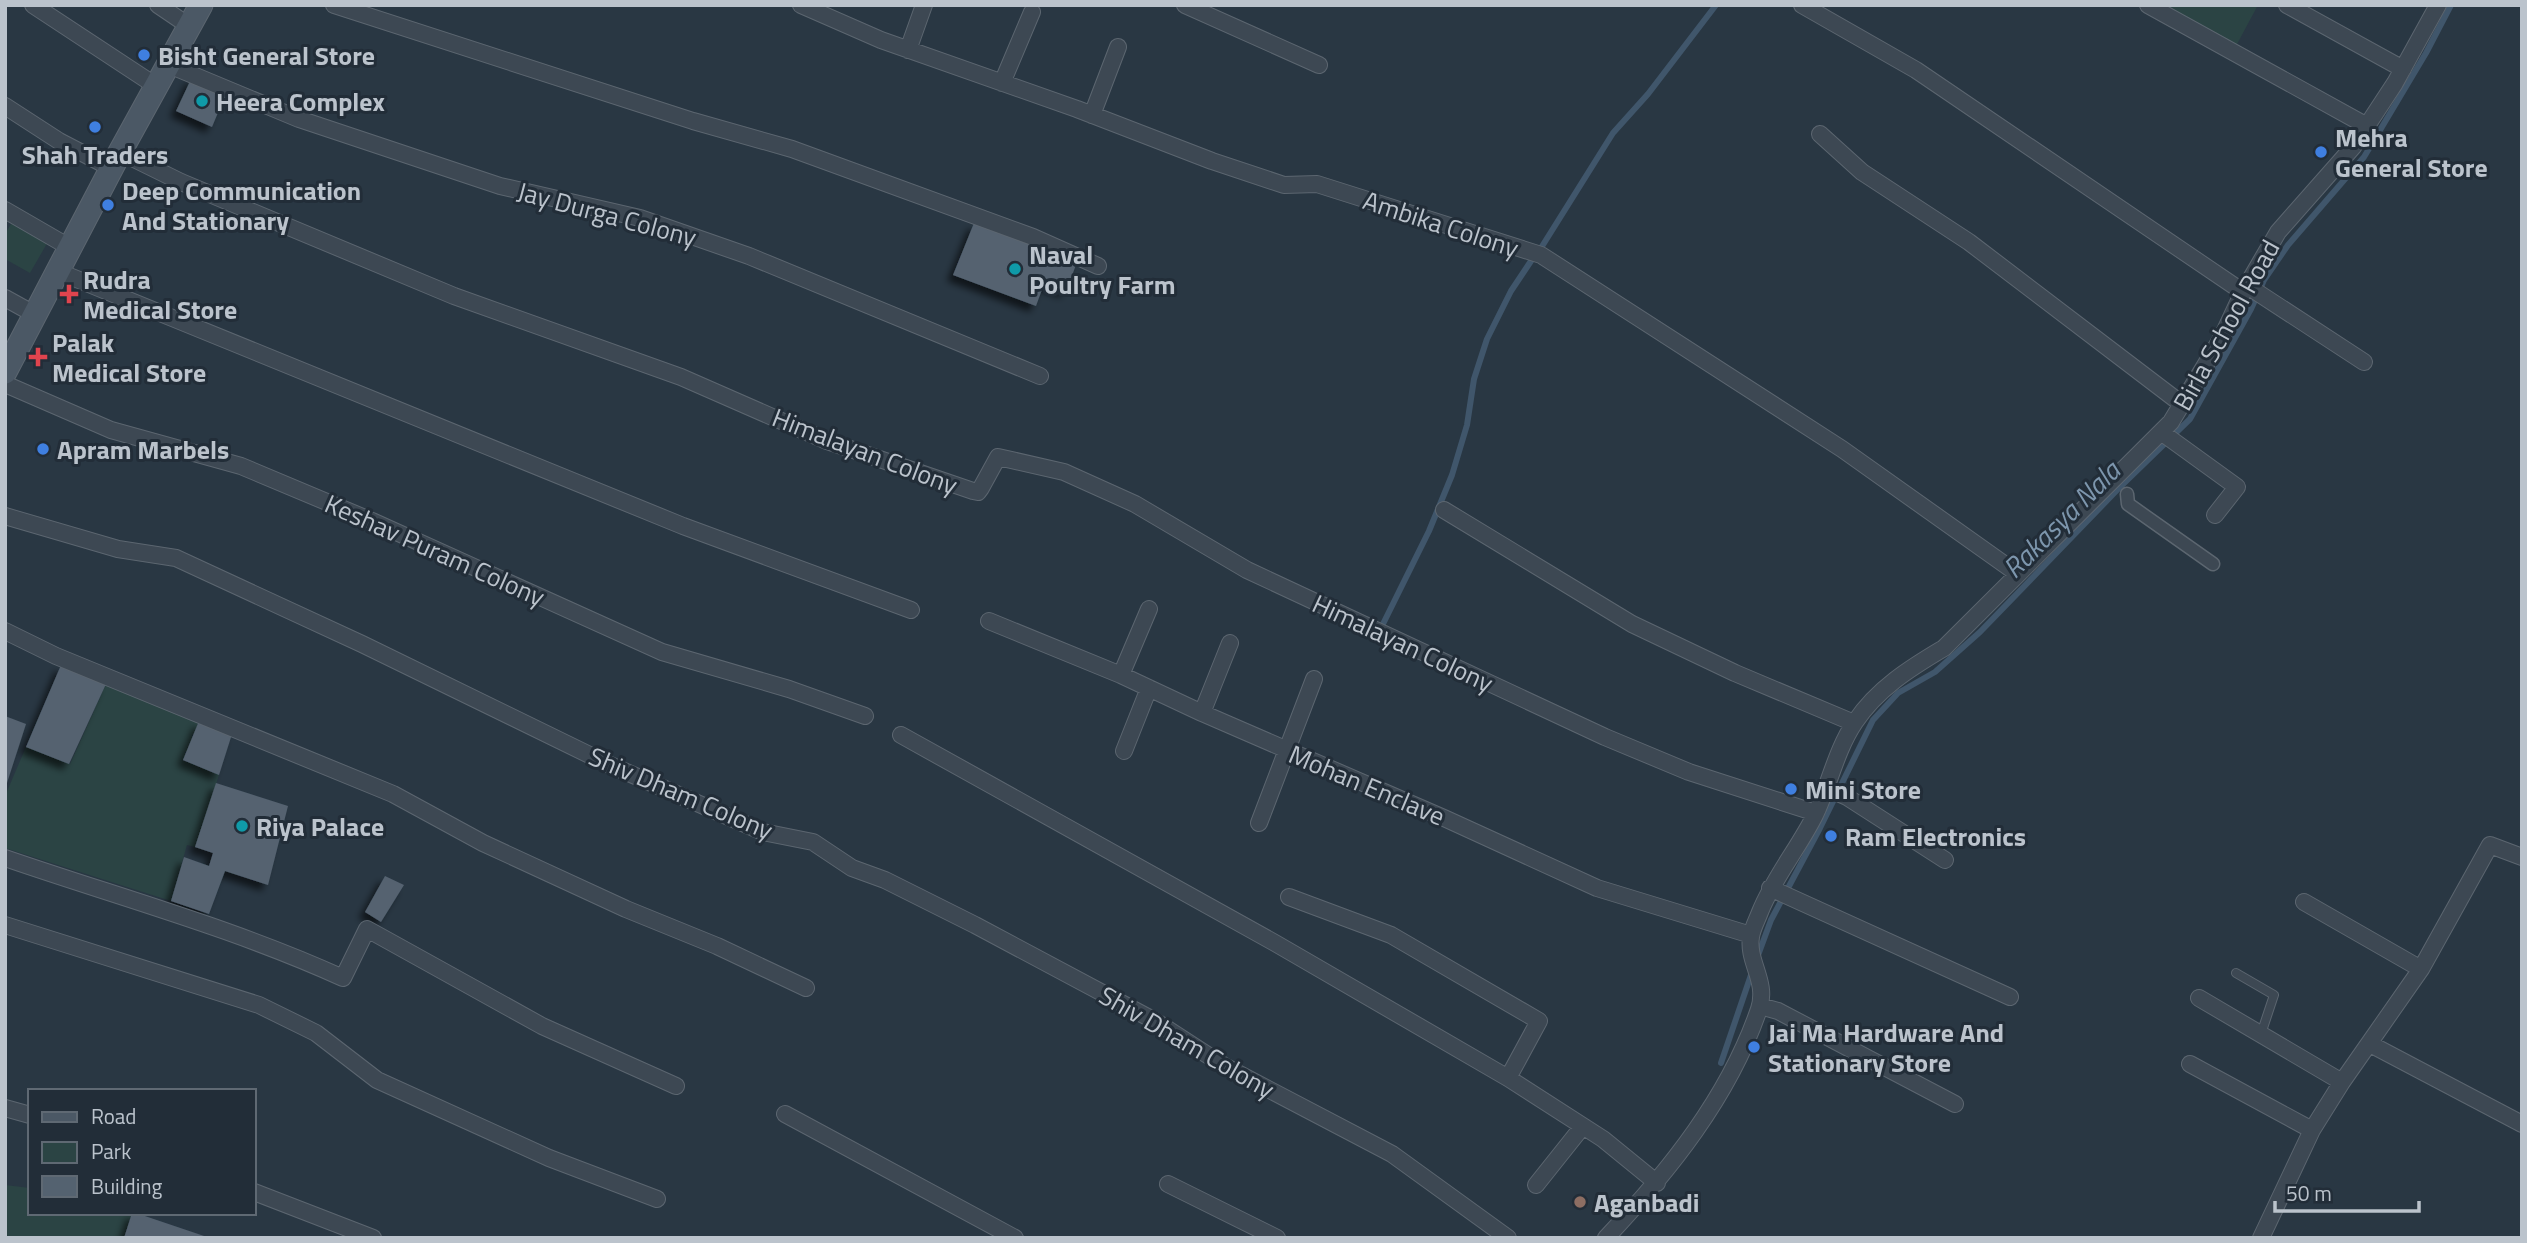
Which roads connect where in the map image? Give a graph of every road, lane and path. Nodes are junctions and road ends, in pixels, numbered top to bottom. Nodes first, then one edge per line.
1 (33, 5) edge
2 (158, 5) edge
3 (201, 5) edge
4 (334, 5) edge
5 (800, 5) edge
6 (924, 5) edge
7 (1185, 5) edge
8 (1802, 5) edge
9 (2148, 5) edge
10 (2287, 5) edge
11 (2438, 5) edge
12 (818, 9) edge
13 (1032, 12) dead end
14 (189, 26) junction
15 (1118, 47) dead end
16 (908, 50) junction
17 (169, 65) junction
18 (1319, 65) dead end
19 (2403, 69) junction
20 (1002, 83) junction
21 (156, 86) junction
22 (5, 106) edge
23 (1092, 115) junction
24 (2367, 126) junction
25 (1820, 134) dead end
26 (115, 160) junction
27 (5, 210) edge
28 (69, 247) junction
29 (1098, 266) dead end
30 (57, 271) junction
31 (2252, 292) junction
32 (5, 298) edge
33 (34, 314) junction
34 (2364, 362) dead end
35 (5, 372) edge
36 (1040, 376) dead end
37 (5, 384) edge
38 (2183, 405) junction
39 (2169, 438) junction
40 (2127, 494) dead end
41 (1444, 510) dead end
42 (2215, 515) dead end
43 (5, 516) edge
44 (2213, 564) dead end
45 (2018, 574) junction
46 (1149, 609) dead end
47 (911, 610) dead end
48 (989, 621) dead end
49 (5, 631) edge
50 (1230, 643) dead end
51 (1121, 676) junction
52 (1314, 679) dead end
53 (1149, 688) junction
54 (1202, 713) junction
55 (866, 716) dead end
56 (1854, 723) junction
57 (901, 735) dead end
58 (1286, 750) junction
59 (1124, 751) dead end
60 (1836, 792) junction
61 (1815, 813) junction
62 (1259, 824) dead end
63 (2522, 857) edge
64 (5, 858) edge
65 (1945, 860) dead end
66 (1779, 893) junction
67 (1289, 897) dead end
68 (2304, 902) dead end
69 (5, 925) edge
70 (1751, 935) junction
71 (2421, 969) junction
72 (2236, 973) dead end
73 (806, 988) dead end
74 (2010, 997) dead end
75 (2199, 998) dead end
76 (1760, 1006) junction
77 (2261, 1034) junction
78 (2370, 1044) junction
79 (2190, 1064) dead end
80 (1507, 1078) junction
81 (2343, 1082) junction
82 (676, 1086) dead end
83 (1955, 1104) dead end
84 (5, 1108) edge
85 (28, 1114) edge
86 (785, 1114) dead end
87 (2522, 1124) edge
88 (1583, 1126) junction
89 (2312, 1130) junction
90 (1657, 1183) junction
91 (1168, 1184) dead end
92 (1536, 1185) dead end
93 (256, 1193) edge
94 (657, 1199) dead end
95 (373, 1238) edge
96 (1015, 1238) edge
97 (1276, 1238) edge
98 (1508, 1238) edge
99 (1606, 1238) edge
100 (2261, 1238) edge

1 - 21 street
2 - 14 street
3 - 14 main road
4 - 29 street
5 - 12 street, Ambika Colony
6 - 16 street
7 - 18 street
8 - 31 street
9 - 24 street
10 - 19 street
11 - 19 street, Birla School Road
12 - 16 street, Ambika Colony
13 - 20 street
14 - 17 main road
15 - 23 street
16 - 20 street, Ambika Colony
17 - 21 main road
17 - 36 street, Jay Durga Colony
19 - 24 street, Birla School Road
20 - 23 street, Ambika Colony
21 - 26 main road
22 - 26 street
23 - 45 street, Ambika Colony
24 - 31 street, Birla School Road
25 - 38 street
26 - 28 main road
26 - 61 street, Himalayan Colony
27 - 28 street
28 - 30 main road
30 - 33 main road
30 - 47 street
31 - 34 street
31 - 38 street, Birla School Road
32 - 33 street
33 - 35 main road
37 - 55 street, Keshav Puram Colony
38 - 39 street, Birla School Road
39 - 42 street
39 - 45 street, Birla School Road
40 - 44 street
41 - 56 street
43 - 98 street, Shiv Dham Colony
45 - 56 street, Birla School Road
46 - 51 street
48 - 51 street, Mohan Enclave
49 - 73 street
50 - 54 street
51 - 53 street, Mohan Enclave
52 - 58 street
53 - 54 street, Mohan Enclave
53 - 59 street
54 - 58 street, Mohan Enclave
56 - 60 street, Birla School Road
57 - 80 street
58 - 62 street
58 - 70 street, Mohan Enclave
60 - 61 street, Birla School Road
60 - 65 street
61 - 66 street, Birla School Road
63 - 71 street
64 - 82 street
66 - 70 street, Birla School Road
66 - 74 street
67 - 80 street
68 - 71 street
69 - 94 street
70 - 76 street, Birla School Road
71 - 78 street
72 - 77 lane
75 - 77 street
76 - 83 street
76 - 90 street, Birla School Road
77 - 81 street
78 - 81 street
78 - 87 street
79 - 89 street
80 - 88 street
81 - 89 street
84 - 85 street
86 - 96 street
88 - 90 street
88 - 92 street
89 - 100 street
90 - 99 street, Birla School Road
91 - 97 street
93 - 95 street

